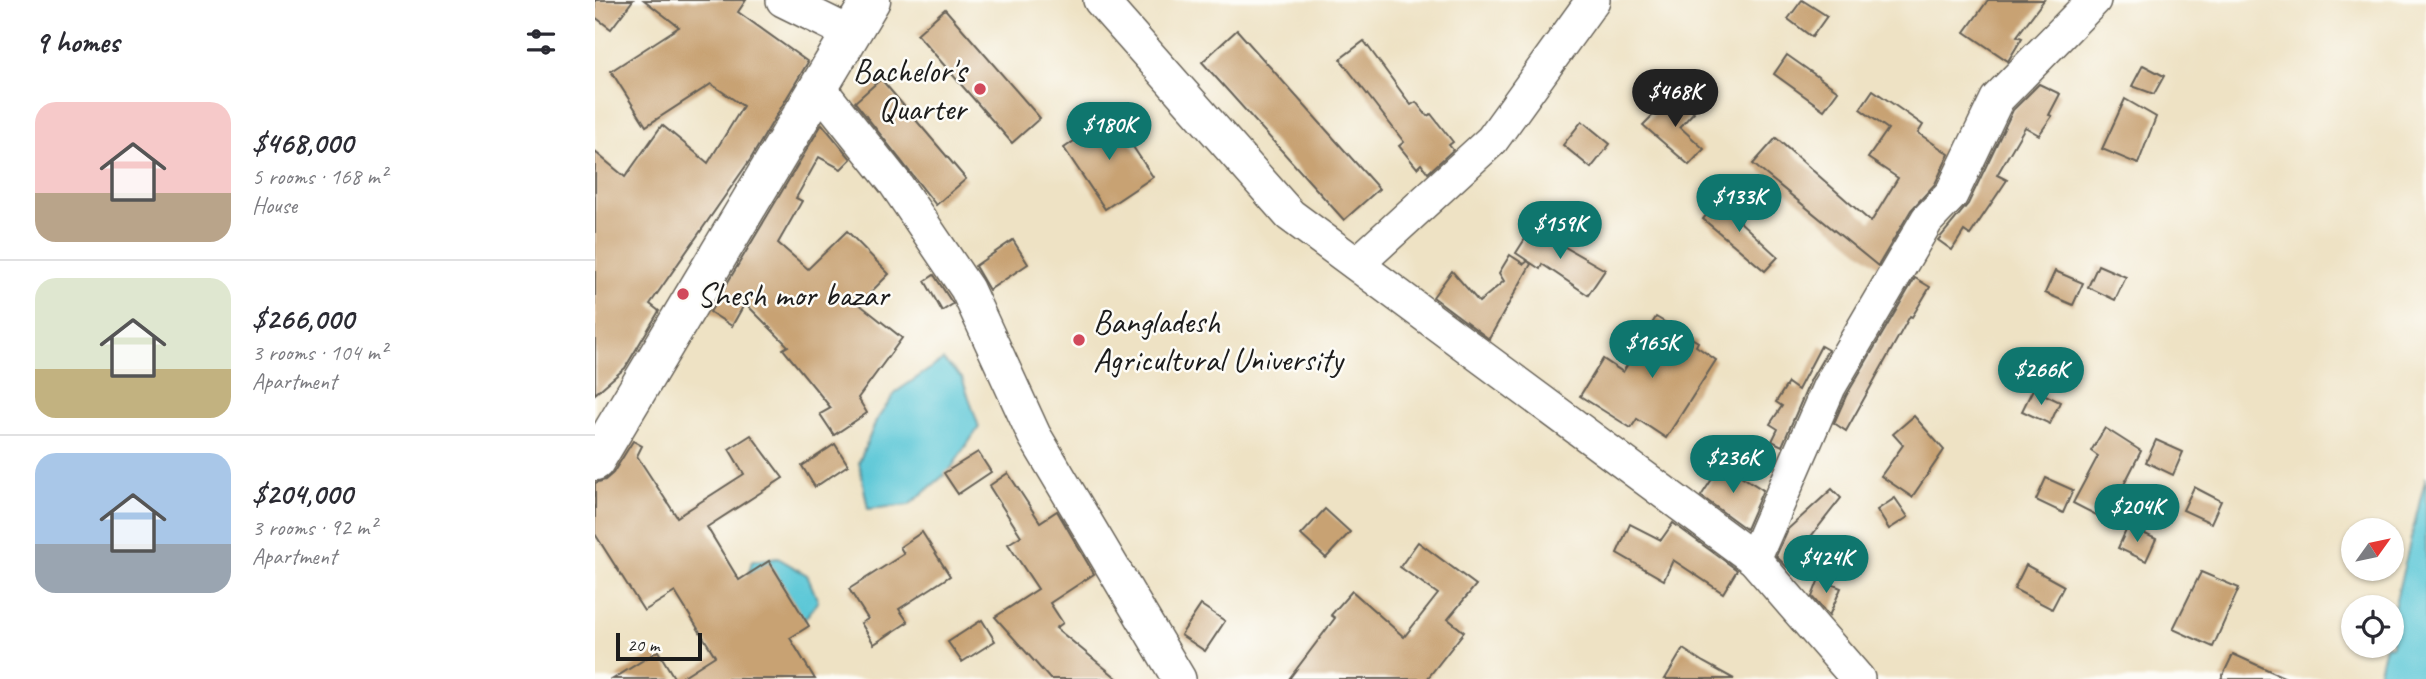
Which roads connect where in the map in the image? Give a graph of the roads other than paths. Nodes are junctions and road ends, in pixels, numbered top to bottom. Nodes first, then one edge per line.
1 (783, 0) edge
2 (871, 0) edge
3 (1100, 0) edge
4 (1593, 0) edge
5 (2094, 0) edge
6 (852, 34) junction
7 (820, 89) junction
8 (1357, 264) junction
9 (595, 461) edge
10 (1753, 559) junction
11 (1179, 679) edge
12 (1858, 679) edge

1 - 6 street
2 - 6 main road
3 - 8 street
4 - 8 street
5 - 10 street
6 - 7 main road
7 - 9 main road
7 - 11 street
8 - 10 street
10 - 12 street

